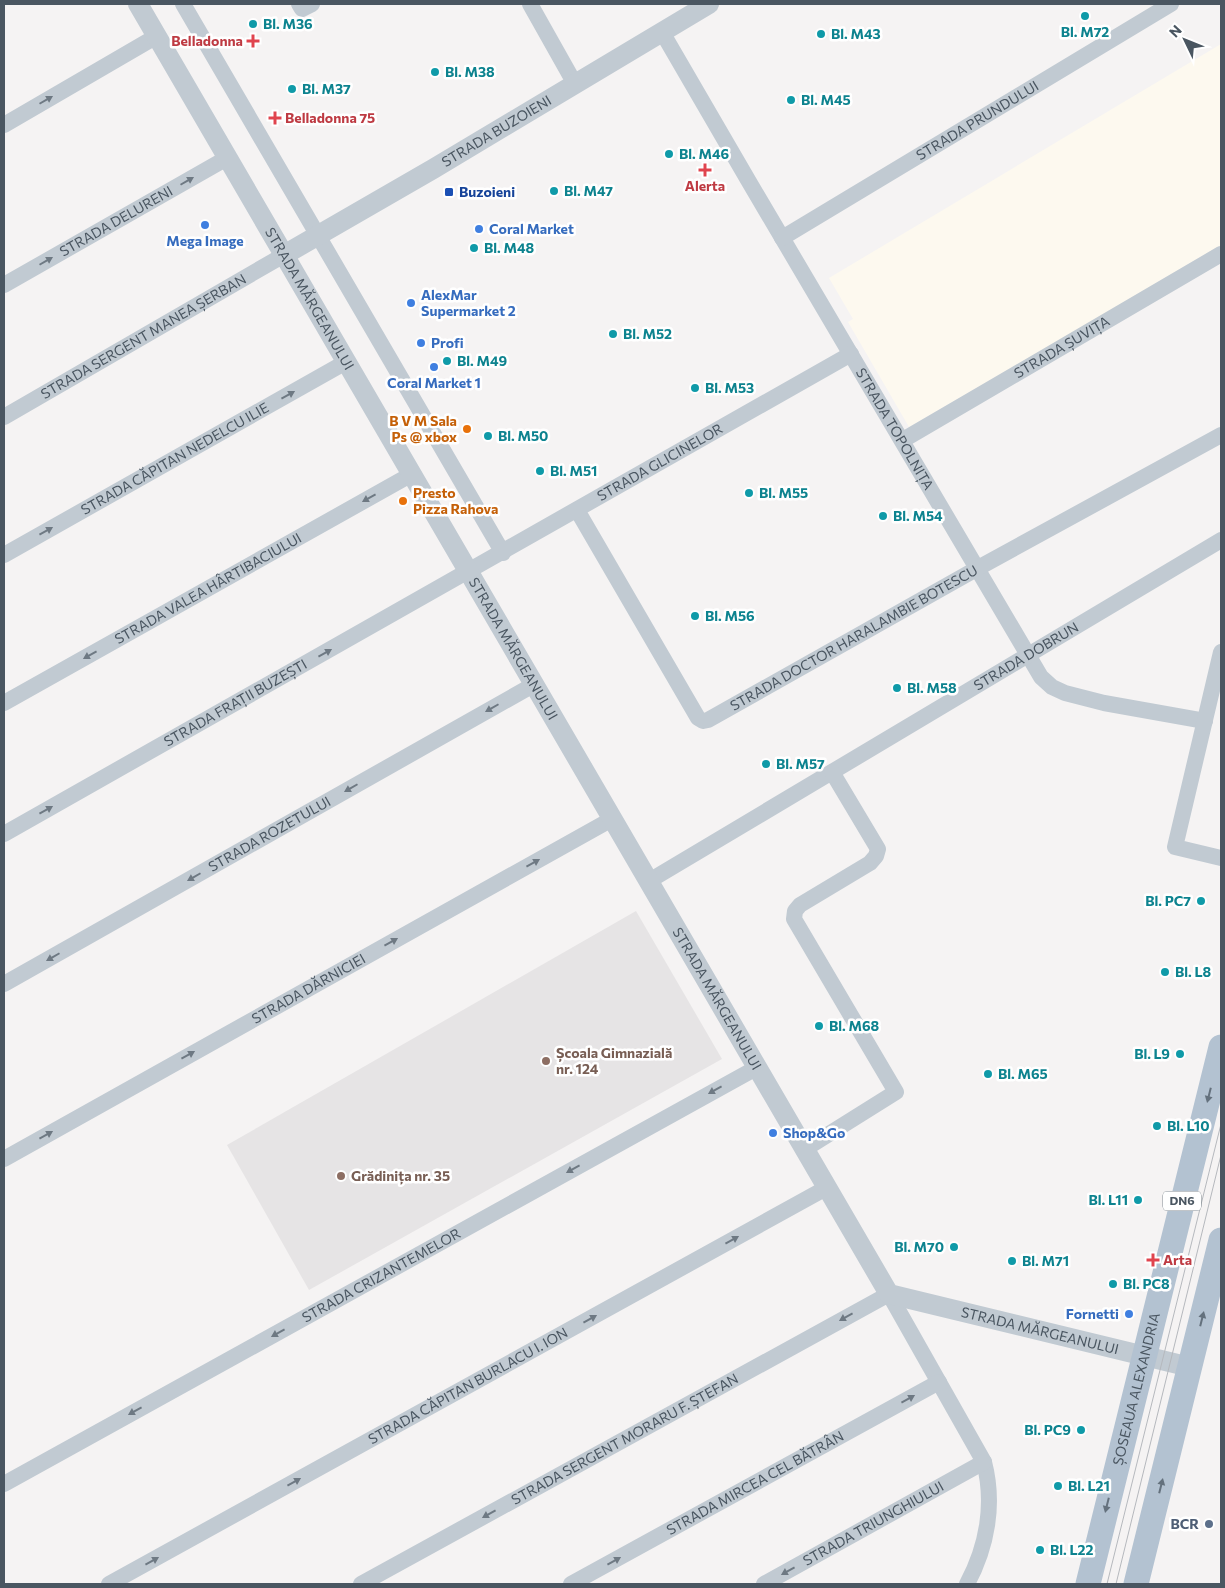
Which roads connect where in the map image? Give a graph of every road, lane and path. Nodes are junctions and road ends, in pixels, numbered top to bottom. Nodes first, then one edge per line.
1 (138, 4) edge
2 (184, 4) edge
3 (299, 4) edge
4 (312, 4) edge
5 (530, 4) edge
6 (709, 4) edge
7 (1172, 4) edge
8 (662, 32) junction
9 (157, 36) junction
10 (574, 84) junction
11 (4, 125) edge
12 (228, 158) junction
13 (318, 236) junction
14 (782, 238) junction
15 (1221, 254) edge
16 (284, 255) junction
17 (4, 285) edge
18 (851, 354) junction
19 (346, 362) junction
20 (4, 417) edge
21 (1221, 435) edge
22 (903, 440) junction
23 (412, 474) junction
24 (577, 510) junction
25 (1221, 540) edge
26 (502, 552) junction
27 (4, 555) edge
28 (978, 568) junction
29 (469, 572) junction
30 (1221, 652) edge
31 (1028, 654) junction
32 (535, 684) junction
33 (4, 703) edge
34 (1205, 721) junction
35 (832, 772) junction
36 (612, 818) junction
37 (4, 834) edge
38 (1221, 858) edge
39 (649, 881) junction
40 (4, 984) edge
41 (1221, 1047) edge
42 (758, 1067) junction
43 (805, 1149) junction
44 (4, 1159) edge
45 (828, 1187) junction
46 (1221, 1240) edge
47 (889, 1294) junction
48 (1144, 1355) junction
49 (1190, 1367) junction
50 (939, 1382) junction
51 (984, 1462) junction
52 (4, 1484) edge
53 (109, 1584) edge
54 (361, 1584) edge
55 (571, 1584) edge
56 (764, 1584) edge
57 (966, 1584) edge
58 (1088, 1584) edge
59 (1136, 1584) edge

1 - 9 street, STRADA MĂRGEANULUI
2 - 13 street
3 - 4 street
5 - 10 street
6 - 8 street, STRADA BUZOIENI
7 - 14 street, STRADA PRUNDULUI
8 - 10 street, STRADA BUZOIENI
8 - 14 street, STRADA TOPOLNIȚA
11 -> 9 street
9 - 12 street, STRADA MĂRGEANULUI
10 - 13 street, STRADA BUZOIENI
12 - 16 street, STRADA MĂRGEANULUI
17 -> 12 street, STRADA DELURENI
13 - 16 street, STRADA BUZOIENI
13 - 26 street
14 - 18 street, STRADA TOPOLNIȚA
15 - 22 street, STRADA ȘUVIȚA
16 - 19 street, STRADA MĂRGEANULUI
16 - 20 street, STRADA SERGENT MANEA ȘERBAN
18 - 22 street, STRADA TOPOLNIȚA
18 - 24 street, STRADA GLICINELOR
19 - 23 street, STRADA MĂRGEANULUI
27 -> 19 street, STRADA CĂPITAN NEDELCU ILIE
21 - 28 street, STRADA DOCTOR HARALAMBIE BOTESCU
22 - 28 street, STRADA TOPOLNIȚA
23 - 29 street, STRADA MĂRGEANULUI
23 -> 33 street, STRADA VALEA HÂRTIBACIULUI
24 - 26 street, STRADA GLICINELOR
24 - 28 street, STRADA DOCTOR HARALAMBIE BOTESCU
25 - 31 street, STRADA DOBRUN
26 - 29 street, STRADA GLICINELOR
28 - 31 street, STRADA TOPOLNIȚA
29 - 32 street, STRADA MĂRGEANULUI
37 -> 29 street, STRADA FRAȚII BUZEȘTI
30 - 34 street
31 - 34 street, STRADA TOPOLNIȚA
31 - 35 street, STRADA DOBRUN
32 - 36 street, STRADA MĂRGEANULUI
32 -> 40 street, STRADA ROZETULUI
34 - 38 street
35 - 39 street, STRADA DOBRUN
35 - 43 street
36 - 39 street, STRADA MĂRGEANULUI
44 -> 36 street, STRADA DĂRNICIEI
39 - 42 street, STRADA MĂRGEANULUI
41 -> 48 main road, ȘOSEAUA ALEXANDRIA / DN6
42 - 43 street, STRADA MĂRGEANULUI
42 -> 52 street, STRADA CRIZANTEMELOR
43 - 45 street, STRADA MĂRGEANULUI
45 - 47 street, STRADA MĂRGEANULUI
53 -> 45 street, STRADA CĂPITAN BURLACU I. ION
49 -> 46 main road
47 - 48 street, STRADA MĂRGEANULUI
47 - 50 street, STRADA MĂRGEANULUI
47 -> 54 street, STRADA SERGENT MORARU F. ȘTEFAN
48 - 49 street, STRADA MĂRGEANULUI
48 -> 58 main road, ȘOSEAUA ALEXANDRIA / DN6
59 -> 49 main road
50 - 51 street, STRADA MĂRGEANULUI
55 -> 50 street, STRADA MIRCEA CEL BĂTRÂN
51 -> 56 street, STRADA TRIUNGHIULUI
51 - 57 street, STRADA MĂRGEANULUI

